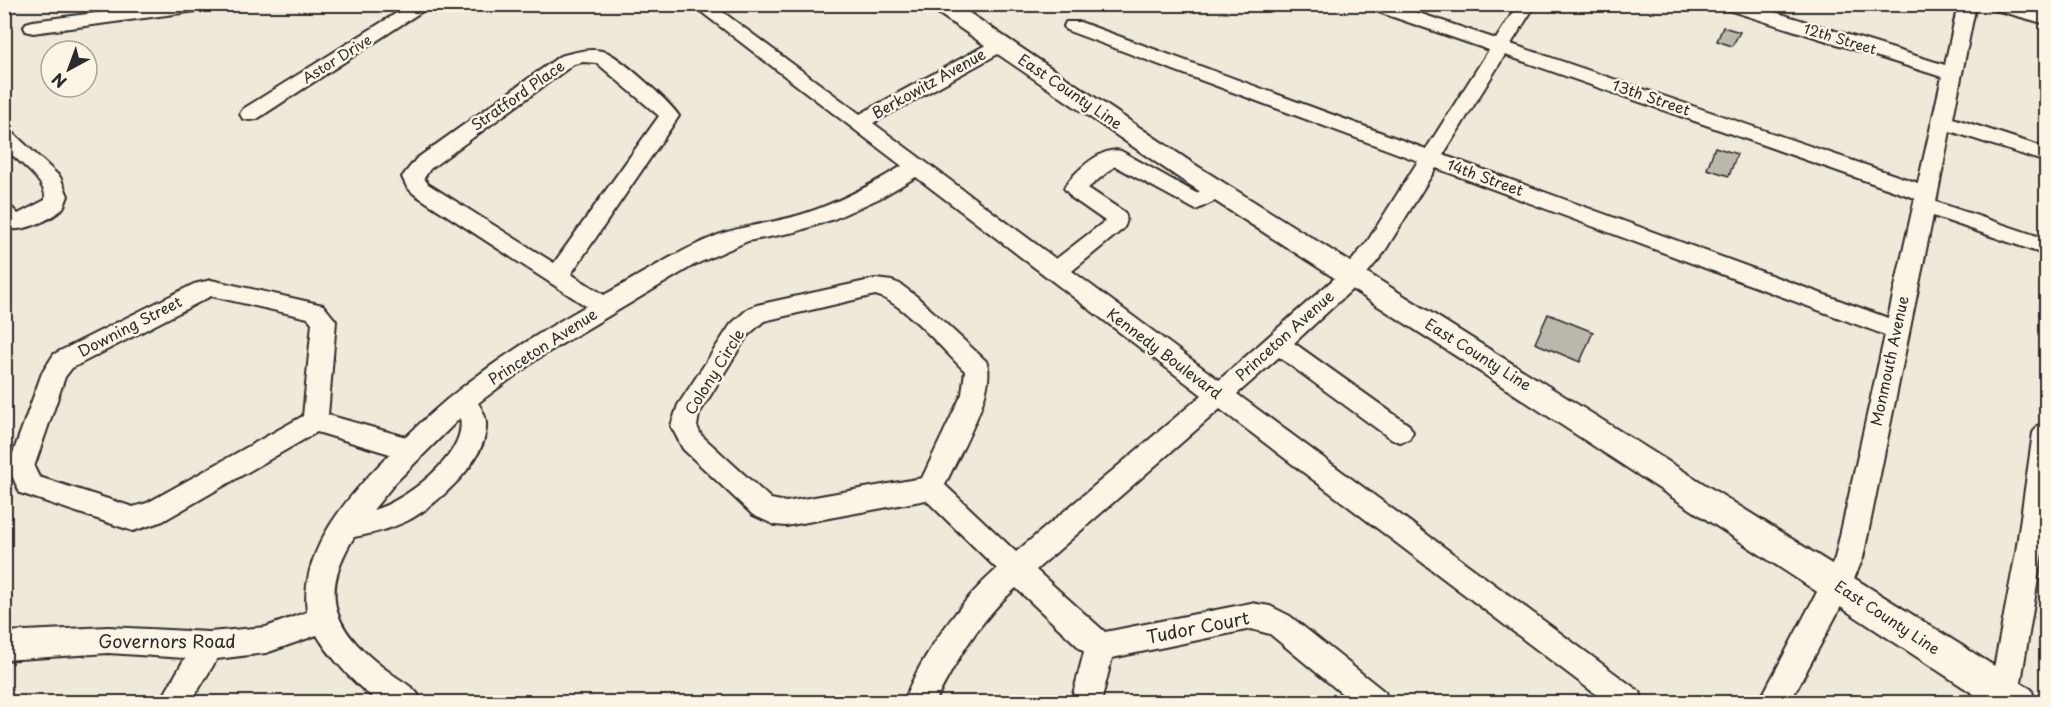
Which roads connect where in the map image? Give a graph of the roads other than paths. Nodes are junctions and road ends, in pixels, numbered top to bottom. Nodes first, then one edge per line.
1 (211, 4) edge
2 (424, 4) edge
3 (700, 4) edge
4 (940, 4) edge
5 (1374, 4) edge
6 (1527, 4) edge
7 (1728, 4) edge
8 (1967, 4) edge
9 (1994, 4) edge
10 (113, 11) edge
11 (2046, 19) edge
12 (1073, 26) dead end
13 (33, 27) dead end
14 (1000, 45) junction
15 (1501, 47) junction
16 (1951, 74) junction
17 (250, 114) dead end
18 (1942, 121) junction
19 (858, 123) junction
20 (4, 136) edge
21 (1138, 138) junction
22 (2046, 155) edge
23 (1114, 156) junction
24 (1431, 158) junction
25 (1168, 159) junction
26 (915, 168) junction
27 (1147, 175) junction
28 (1217, 191) junction
29 (1926, 200) junction
30 (4, 213) edge
31 (2046, 247) edge
32 (1056, 272) junction
33 (557, 276) junction
34 (1352, 276) junction
35 (605, 307) junction
36 (1896, 330) junction
37 (1278, 344) junction
38 (1218, 395) junction
39 (463, 401) junction
40 (315, 421) junction
41 (1400, 432) dead end
42 (2046, 433) edge
43 (409, 449) junction
44 (931, 488) junction
45 (343, 528) junction
46 (2038, 555) edge
47 (1016, 570) junction
48 (1837, 586) junction
49 (325, 619) junction
50 (4, 646) edge
51 (209, 646) junction
52 (1100, 647) junction
53 (2011, 698) edge
54 (175, 702) edge
55 (407, 702) edge
56 (919, 702) edge
57 (1086, 702) edge
58 (1374, 702) edge
59 (1629, 702) edge
60 (1774, 702) edge

1 - 10 street
2 - 17 street, Astor Drive
3 - 19 street, Kennedy Boulevard
4 - 14 main road, East County Line
5 - 15 street, 13th Street
6 - 15 street, Princeton Avenue
7 - 16 street, 12th Street
8 - 16 street, Monmouth Avenue
9 - 11 street
10 - 13 street
12 - 24 street, 14th Street
14 - 19 street, Berkowitz Avenue
14 - 21 main road, East County Line
15 - 24 street, Princeton Avenue
15 - 29 street, 13th Street
16 - 18 street, Monmouth Avenue
18 - 22 street
18 - 29 street, Monmouth Avenue
19 - 26 street, Kennedy Boulevard
20 - 30 street
21 - 23 street
21 - 25 main road, East County Line
23 - 27 street
23 - 32 street
24 - 34 street, Princeton Avenue
24 - 36 street, 14th Street
25 - 27 street
25 - 28 main road, East County Line
26 - 32 street, Kennedy Boulevard
26 - 35 street, Princeton Avenue
27 - 28 street
28 - 34 main road, East County Line
29 - 31 street, 13th Street
29 - 36 street, Monmouth Avenue
32 - 38 street, Kennedy Boulevard
33 - 33 street, Stratford Place
33 - 35 street, Stratford Place
34 - 37 street, Princeton Avenue
34 - 48 main road, East County Line
35 - 39 street, Princeton Avenue
36 - 48 street, Monmouth Avenue
37 - 38 street, Princeton Avenue
37 - 41 street
38 - 47 street, Princeton Avenue
38 - 59 street, Kennedy Boulevard
39 - 43 street, Princeton Avenue
39 - 45 street
40 - 40 street, Downing Street
40 - 43 street
42 - 46 street
43 - 45 street, Princeton Avenue
44 - 44 street, Colony Circle
44 - 47 street
45 - 49 street, Princeton Avenue
46 - 53 street
47 - 52 street
47 - 56 street, Princeton Avenue
48 - 53 main road, East County Line
48 - 60 street, Monmouth Avenue
49 - 51 street, Governors Road
49 - 55 street, Princeton Avenue
50 - 51 street, Governors Road
51 - 54 street
52 - 57 street
52 - 58 street, Tudor Court

